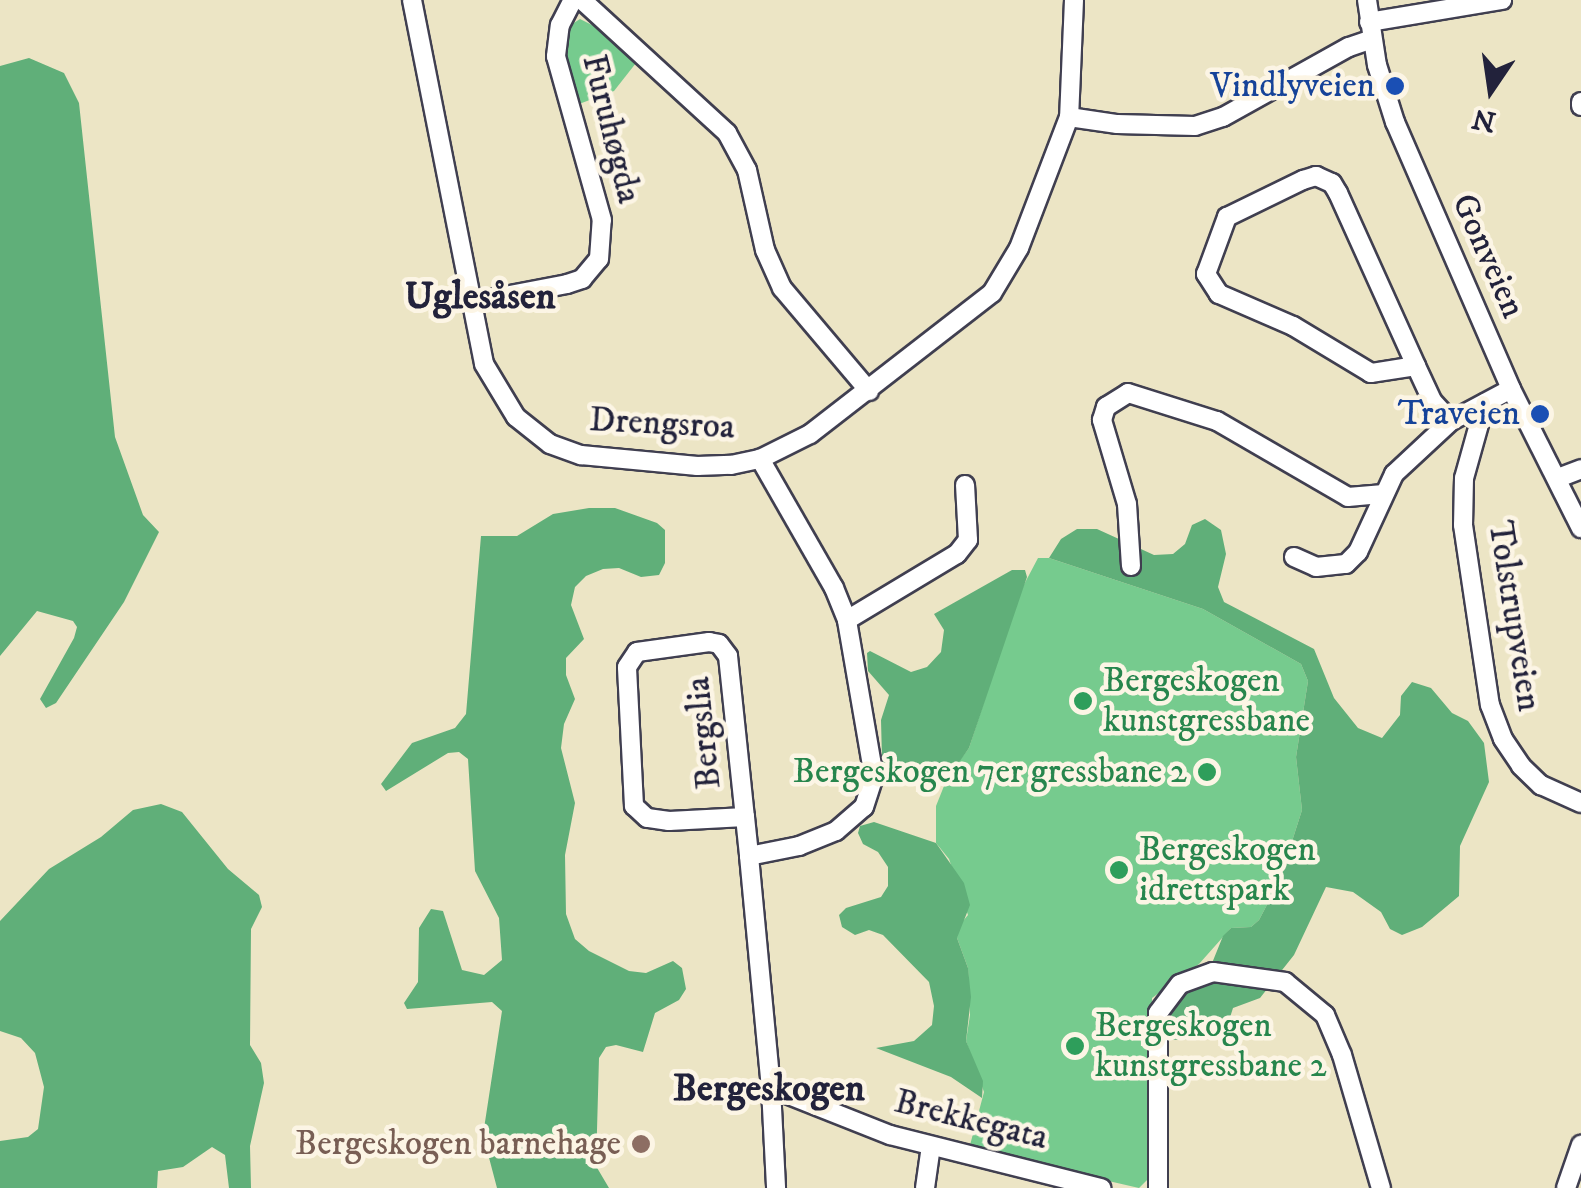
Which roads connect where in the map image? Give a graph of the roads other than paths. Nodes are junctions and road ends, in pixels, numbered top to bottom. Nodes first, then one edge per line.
1 (412, 0) edge
2 (573, 0) edge
3 (582, 0) edge
4 (1074, 0) edge
5 (1367, 0) edge
6 (1502, 0) edge
7 (1370, 31) junction
8 (1068, 117) junction
9 (473, 302) junction
10 (1416, 366) junction
11 (1511, 389) junction
12 (868, 391) junction
13 (1485, 403) junction
14 (1451, 422) junction
15 (760, 459) junction
16 (1581, 469) edge
17 (1558, 478) junction
18 (965, 485) dead end
19 (1381, 494) junction
20 (1581, 528) edge
21 (1294, 557) dead end
22 (1132, 566) dead end
23 (847, 620) junction
24 (1581, 802) edge
25 (745, 817) junction
26 (749, 856) junction
27 (771, 1088) junction
28 (1581, 1145) edge
29 (931, 1146) junction
30 (776, 1188) edge
31 (925, 1188) edge
32 (1101, 1188) edge
33 (1158, 1188) edge
34 (1381, 1188) edge
35 (1566, 1188) edge

1 - 9 street, Drengsroa
2 - 9 street, Furuhøgda
3 - 12 street
4 - 8 street
5 - 7 street, Gonveien
6 - 7 street
7 - 8 street
7 - 11 street, Gonveien
8 - 12 street, Drengsroa
9 - 15 street, Drengsroa
10 - 10 street
10 - 14 street
11 - 13 street
11 - 17 street, Gonveien
12 - 15 street, Drengsroa
13 - 14 street
13 - 24 street, Tolstrupveien
14 - 19 street
15 - 23 street
16 - 17 street
17 - 20 street, Gonveien
18 - 23 street
19 - 21 street
19 - 22 street
23 - 26 street
25 - 25 street, Bergslia
25 - 26 street, Bergslia
26 - 27 street, Bergslia
27 - 29 street, Brekkegata
27 - 30 street, Bergslia
28 - 35 street
29 - 31 street
29 - 32 street, Brekkegata
33 - 34 street

